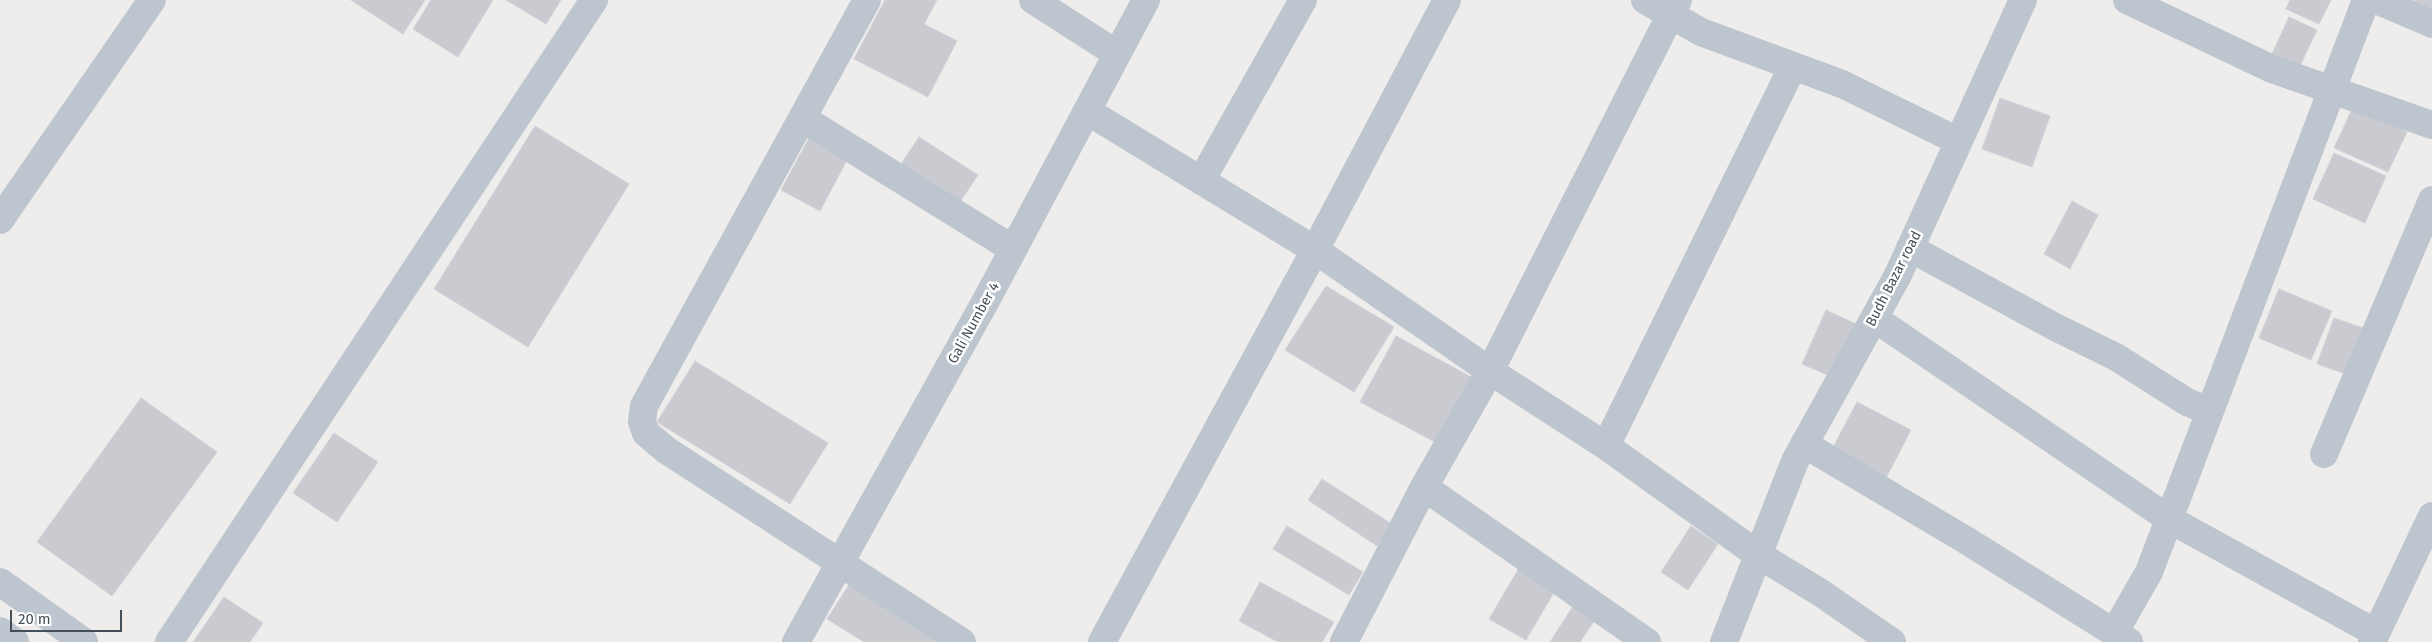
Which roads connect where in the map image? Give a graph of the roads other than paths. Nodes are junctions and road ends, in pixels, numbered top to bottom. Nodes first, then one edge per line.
1 (152, 0) edge
2 (594, 0) edge
3 (867, 0) edge
4 (1033, 0) edge
5 (1146, 0) edge
6 (1303, 0) edge
7 (1447, 0) edge
8 (1645, 0) edge
9 (2024, 0) edge
10 (2127, 0) edge
11 (2366, 0) edge
12 (2376, 0) edge
13 (1675, 8) edge
14 (2432, 24) edge
15 (1117, 54) junction
16 (1793, 66) junction
17 (2333, 90) junction
18 (1087, 111) junction
19 (802, 118) junction
20 (2432, 125) edge
21 (1958, 141) junction
22 (1201, 181) junction
23 (2432, 200) edge
24 (0, 220) edge
25 (1910, 248) junction
26 (1013, 249) junction
27 (1315, 250) junction
28 (1874, 318) junction
29 (1490, 371) junction
30 (2209, 411) junction
31 (1804, 444) junction
32 (1606, 446) junction
33 (2324, 454) dead end
34 (1424, 487) junction
35 (2432, 516) edge
36 (2169, 519) junction
37 (1757, 554) junction
38 (840, 561) junction
39 (0, 582) edge
40 (0, 631) edge
41 (2122, 637) edge
42 (2374, 638) edge
43 (15, 642) edge
44 (84, 642) edge
45 (169, 642) edge
46 (796, 642) edge
47 (962, 642) edge
48 (1102, 642) edge
49 (1344, 642) edge
50 (1647, 642) edge
51 (1724, 642) edge
52 (1892, 642) edge

1 - 24 street
2 - 45 street
3 - 19 street
4 - 15 street
5 - 15 street, Gali Number 4
6 - 22 street
7 - 27 street
8 - 13 street
9 - 21 street, Budh Bazar road
10 - 17 street
11 - 17 street
12 - 14 street
13 - 16 street
13 - 29 street
15 - 18 street, Gali Number 4
16 - 21 street
16 - 32 street
17 - 20 street
17 - 30 street
18 - 22 street
18 - 26 street, Gali Number 4
19 - 26 street
19 - 38 street
21 - 25 street, Budh Bazar road
22 - 27 street
23 - 33 street
25 - 28 street, Budh Bazar road
25 - 30 street
26 - 38 street, Gali Number 4
27 - 29 street
27 - 48 street
28 - 31 street, Budh Bazar road
28 - 36 street
29 - 32 street
29 - 34 street
30 - 36 street
31 - 37 street, Budh Bazar road
31 - 41 street
32 - 37 street
34 - 49 street
34 - 50 street
35 - 42 street
36 - 41 street
36 - 42 street
37 - 51 street, Budh Bazar road
37 - 52 street
38 - 46 street, Gali Number 4
38 - 47 street
39 - 44 street
40 - 43 street

